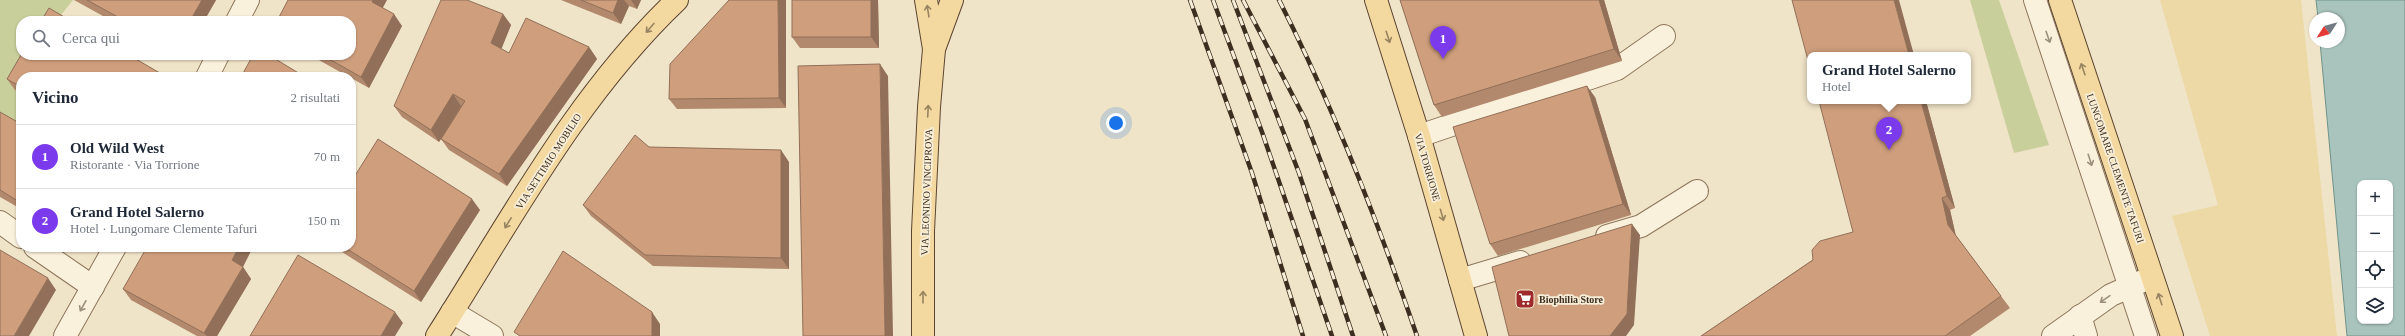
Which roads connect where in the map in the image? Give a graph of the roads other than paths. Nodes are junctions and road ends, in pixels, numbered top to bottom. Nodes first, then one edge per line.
1 (248, 0) edge
2 (677, 0) edge
3 (926, 0) edge
4 (952, 0) edge
5 (1376, 0) edge
6 (2036, 0) edge
7 (2060, 0) edge
8 (240, 16) edge
9 (1664, 36) dead end
10 (934, 49) junction
11 (216, 60) edge
12 (210, 72) edge
13 (1419, 136) junction
14 (1697, 191) dead end
15 (0, 222) edge
16 (16, 233) edge
17 (1590, 241) edge
18 (42, 252) edge
19 (112, 252) edge
20 (1539, 256) edge
21 (2153, 277) junction
22 (1460, 280) junction
23 (2131, 286) junction
24 (93, 287) junction
25 (452, 312) junction
26 (2083, 326) edge
27 (66, 336) edge
28 (437, 336) edge
29 (492, 336) edge
30 (923, 336) edge
31 (1476, 336) edge
32 (2053, 336) edge
33 (2146, 336) edge
34 (2172, 336) edge

1 - 8 street
2 -> 25 main road, VIA SETTIMIO MOBILIO
10 -> 3 main road, VIA LEONINO VINCIPROVA
4 - 10 main road, VIA LEONINO VINCIPROVA
5 -> 13 main road, VIA TORRIONE
6 -> 23 street
21 -> 7 main road, LUNGOMARE CLEMENTE TAFURI
9 - 13 street
30 -> 10 main road, VIA LEONINO VINCIPROVA
11 - 12 street
13 -> 22 main road, VIA TORRIONE
14 - 17 street
15 - 16 street
18 - 24 street
19 - 24 street
20 - 22 street
21 - 23 street
34 -> 21 main road, LUNGOMARE CLEMENTE TAFURI
22 - 31 main road, VIA TORRIONE
23 -> 26 street
23 - 33 street
24 -> 27 street
25 - 28 main road, VIA SETTIMIO MOBILIO
25 - 29 street
26 - 32 street

